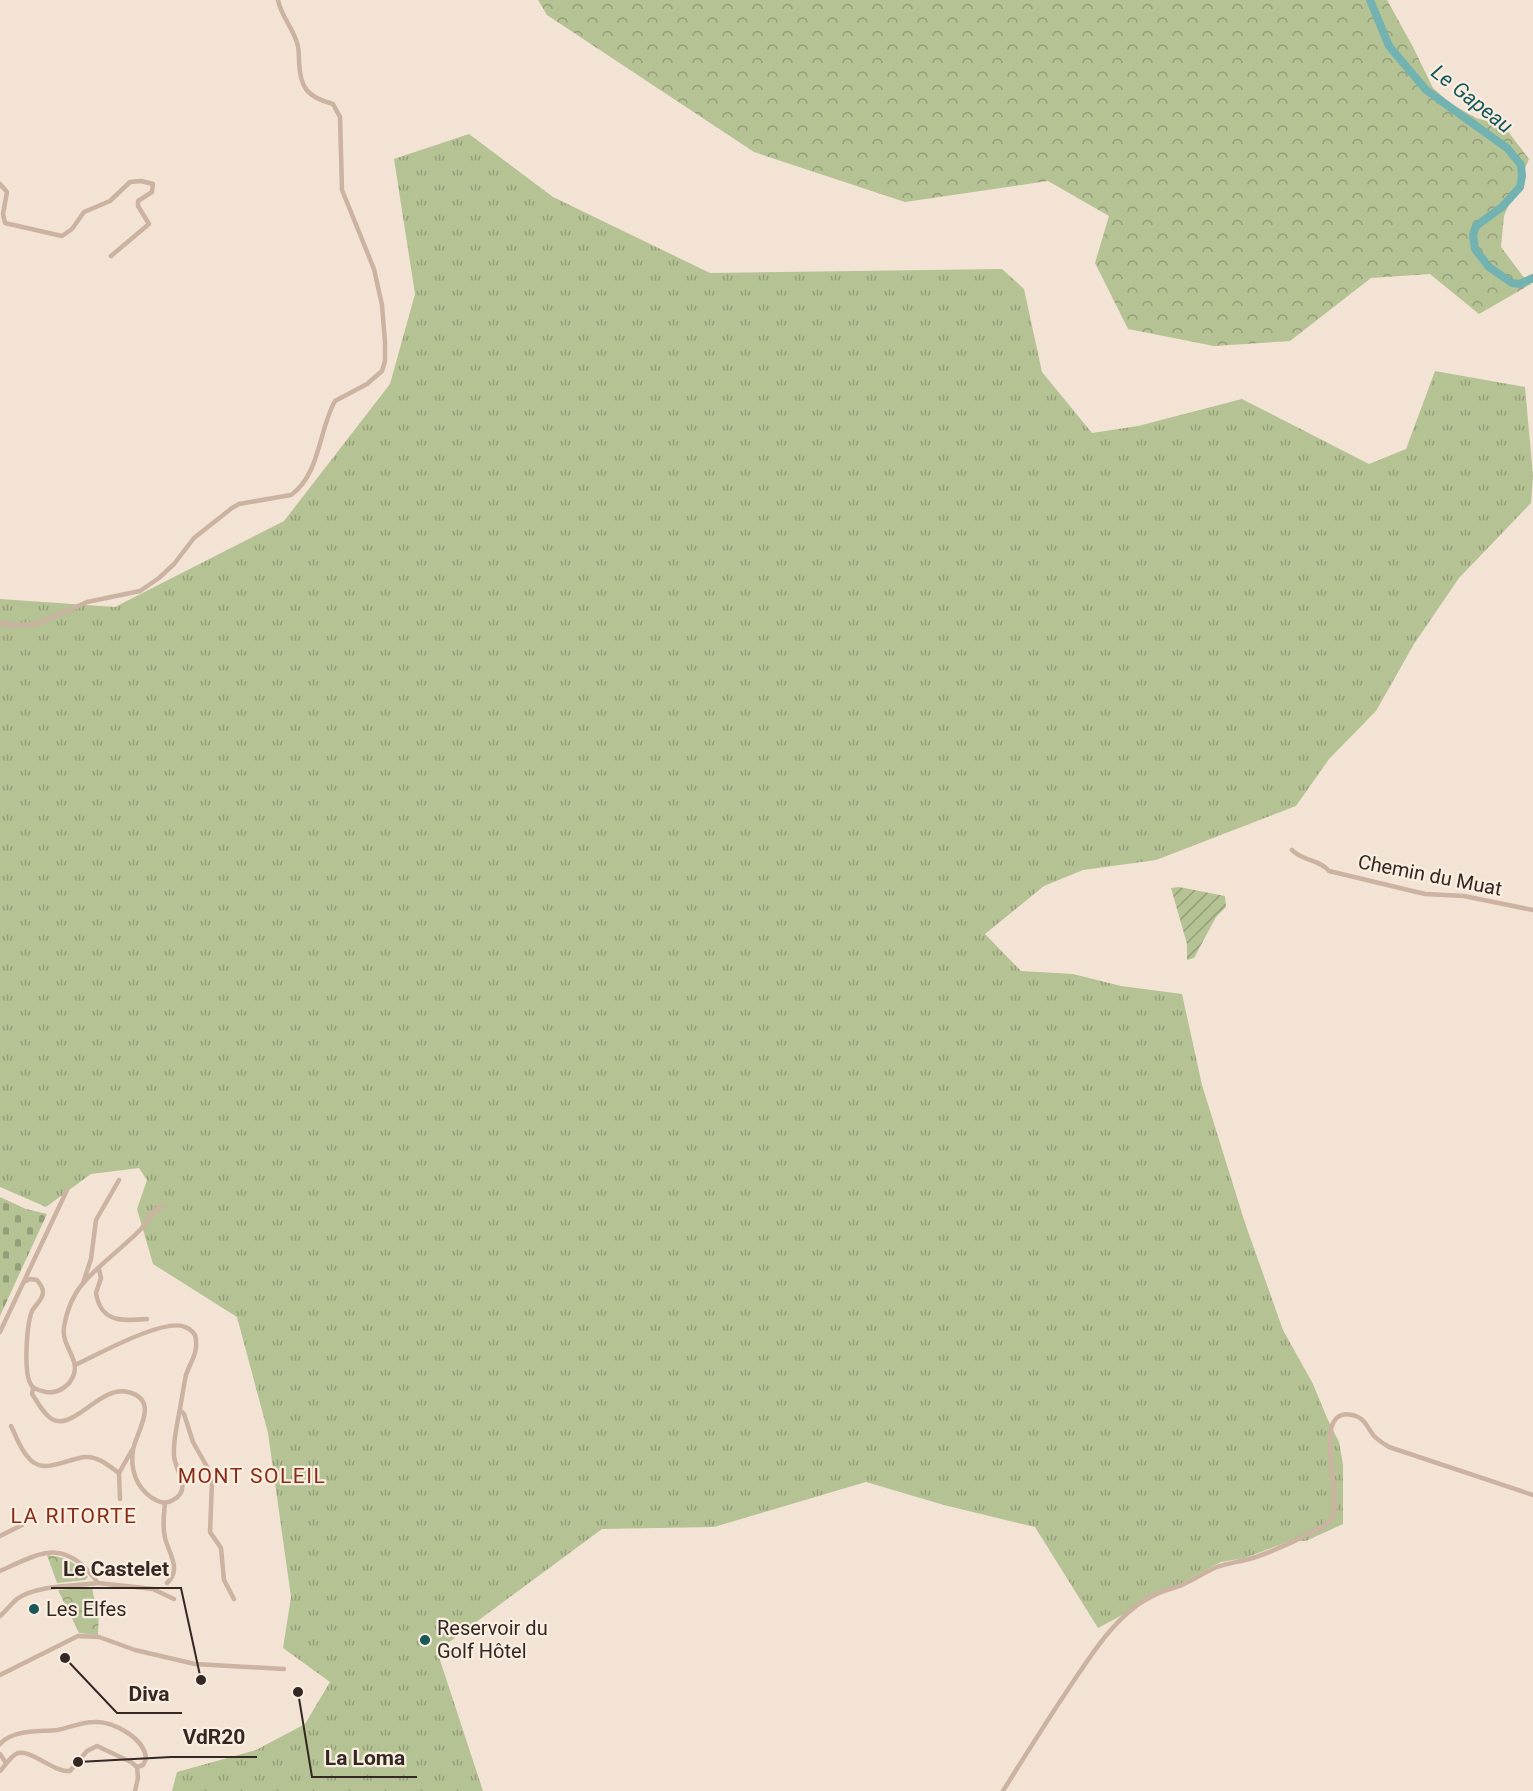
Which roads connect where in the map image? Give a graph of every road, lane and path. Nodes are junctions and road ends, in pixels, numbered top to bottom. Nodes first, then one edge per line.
1 (278, 0) edge
2 (0, 184) edge
3 (111, 256) dead end
4 (0, 623) edge
5 (1292, 850) dead end
6 (1533, 910) edge
7 (119, 1180) dead end
8 (67, 1190) dead end
9 (162, 1206) dead end
10 (99, 1269) junction
11 (24, 1282) junction
12 (83, 1285) junction
13 (147, 1320) dead end
14 (0, 1332) edge
15 (75, 1365) junction
16 (33, 1388) junction
17 (180, 1410) junction
18 (11, 1426) dead end
19 (134, 1448) junction
20 (119, 1473) junction
21 (1533, 1496) edge
22 (120, 1499) dead end
23 (165, 1503) junction
24 (22, 1525) dead end
25 (0, 1536) edge
26 (0, 1571) edge
27 (167, 1583) dead end
28 (98, 1584) junction
29 (174, 1599) dead end
30 (234, 1599) dead end
31 (0, 1616) edge
32 (284, 1669) dead end
33 (0, 1675) edge
34 (0, 1744) edge
35 (0, 1754) edge
36 (6, 1763) junction
37 (137, 1767) junction
38 (0, 1771) edge
39 (135, 1791) edge
40 (1003, 1791) edge

1 - 4 street
2 - 3 street
5 - 6 street, Chemin du Muat
7 - 12 street
8 - 11 street
9 - 10 street
10 - 12 street
10 - 13 street
11 - 14 street
11 - 16 street
12 - 15 street
15 - 16 street
15 - 17 street
16 - 19 street
17 - 23 street
17 - 30 street
18 - 20 street
19 - 20 street
19 - 23 street
20 - 22 street
21 - 40 street
23 - 27 street
24 - 25 street
26 - 28 street
28 - 29 street
28 - 31 street
32 - 33 street
34 - 37 street
35 - 36 street
36 - 37 street
36 - 38 street
37 - 39 street

